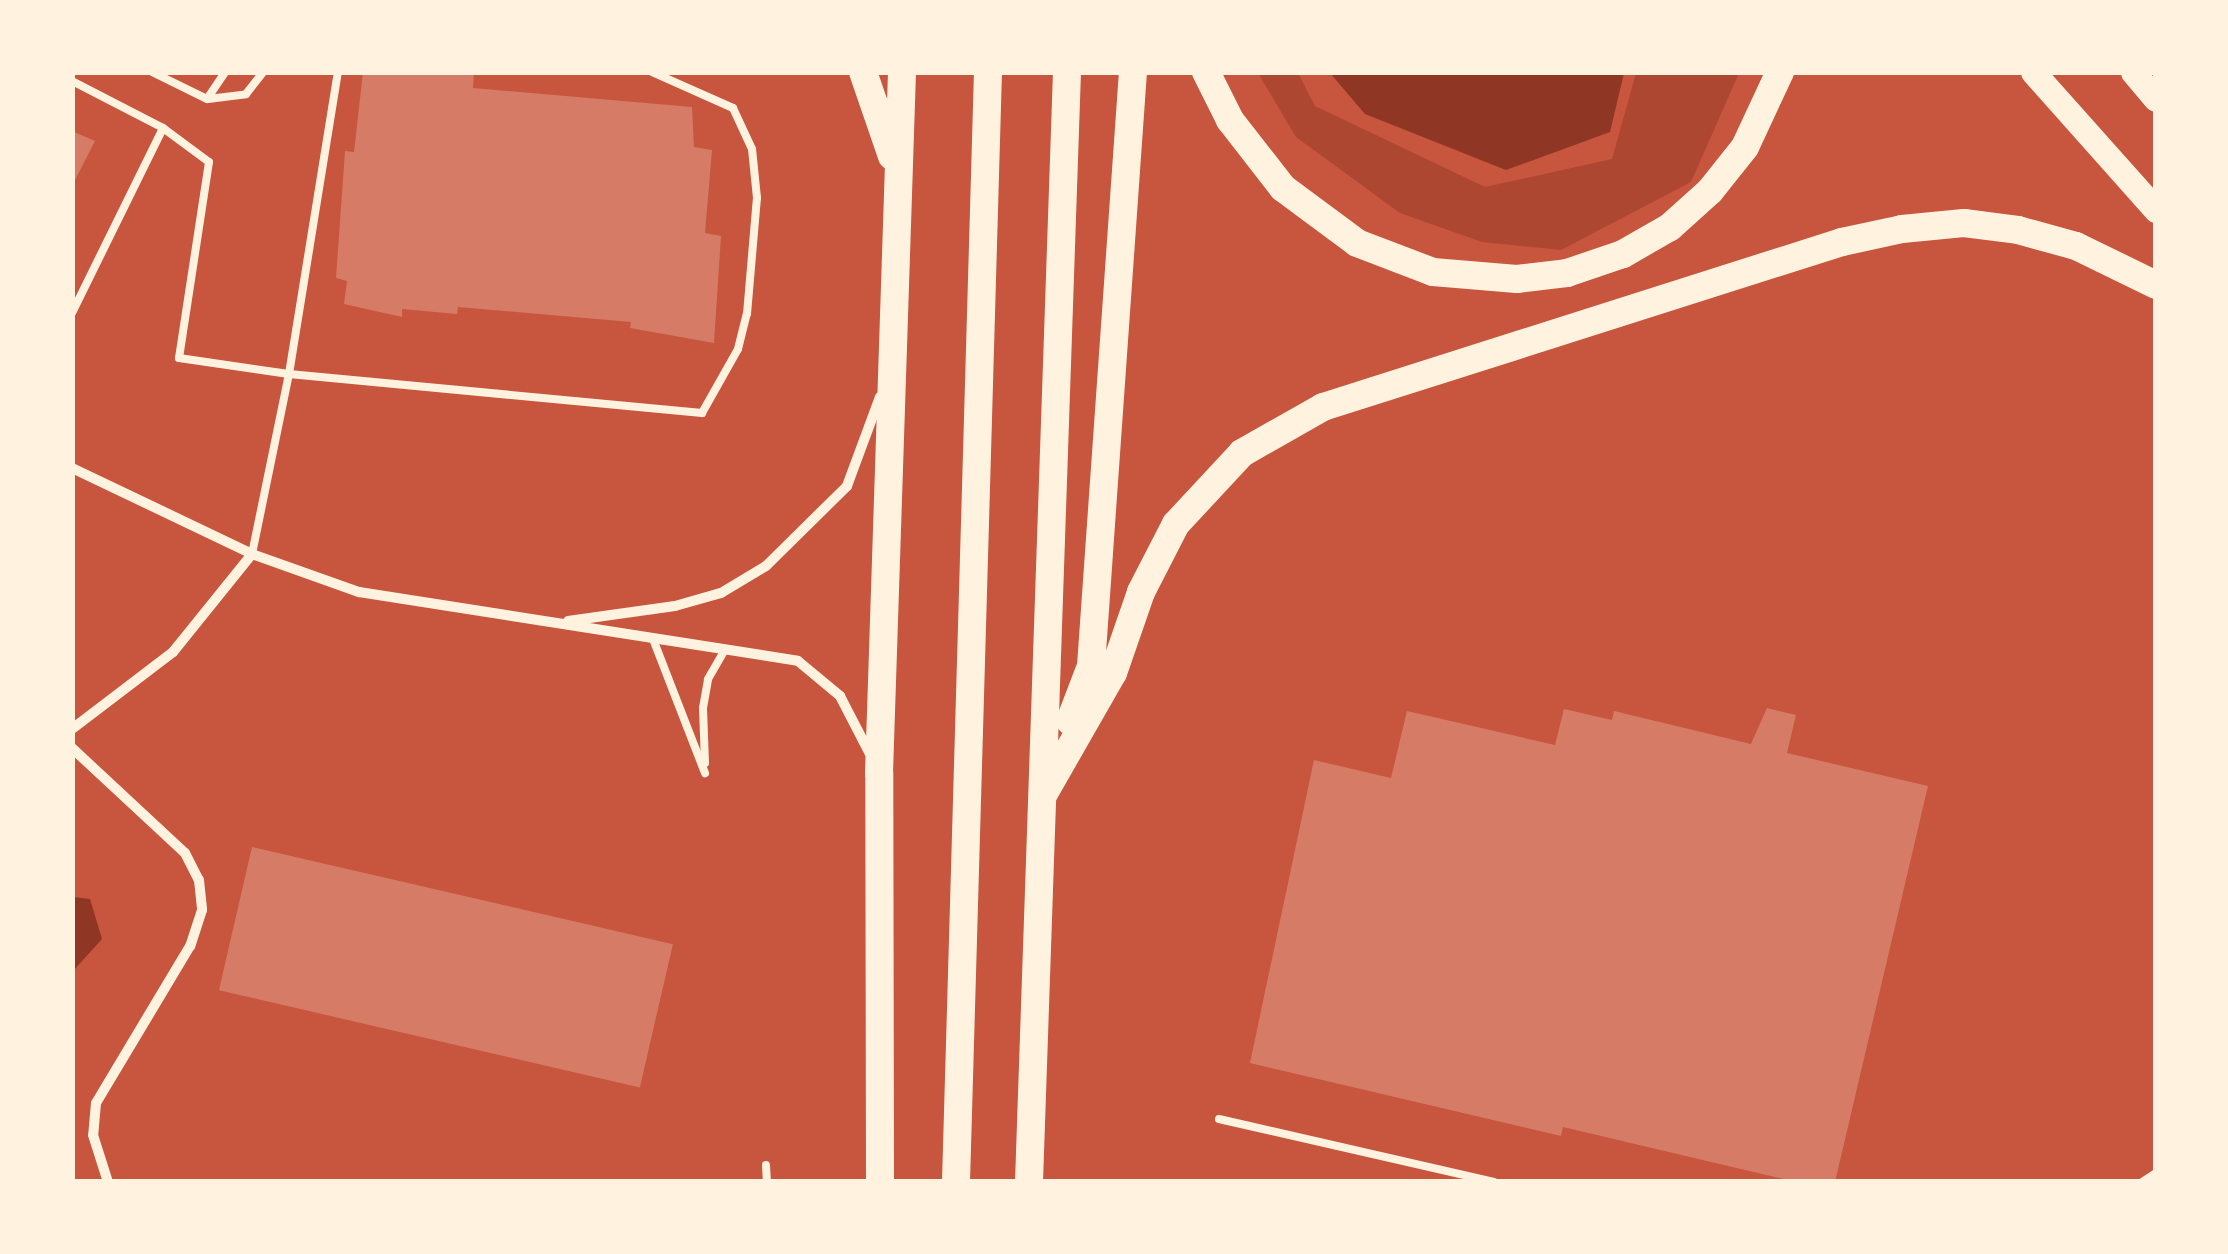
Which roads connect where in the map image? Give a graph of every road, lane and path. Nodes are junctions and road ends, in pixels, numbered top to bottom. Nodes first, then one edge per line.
1 (152, 72) edge
2 (225, 72) edge
3 (263, 72) edge
4 (338, 72) edge
5 (652, 72) edge
6 (864, 72) edge
7 (902, 72) edge
8 (988, 72) edge
9 (1066, 72) edge
10 (1133, 72) edge
11 (1206, 72) edge
12 (1780, 72) edge
13 (2033, 72) edge
14 (2132, 72) edge
15 (72, 82) edge
16 (2156, 98) edge
17 (208, 99) junction
18 (163, 128) junction
19 (898, 172) junction
20 (2156, 210) edge
21 (2156, 285) edge
22 (72, 313) edge
23 (893, 340) junction
24 (289, 374) junction
25 (72, 460) edge
26 (75, 470) edge
27 (252, 554) junction
28 (557, 622) junction
29 (653, 639) junction
30 (725, 650) junction
31 (72, 729) edge
32 (72, 748) edge
33 (880, 773) junction
34 (1042, 795) junction
35 (1218, 1118) dead end
36 (766, 1166) dead end
37 (2156, 1173) edge
38 (108, 1182) edge
39 (767, 1182) edge
40 (880, 1182) edge
41 (956, 1182) edge
42 (1029, 1182) edge
43 (1494, 1182) edge
44 (2142, 1182) edge

1 - 17 lane
2 - 17 lane
3 - 17 lane
4 - 24 lane
5 - 24 lane
6 - 19 highway
7 - 19 highway
8 - 41 highway
9 - 34 highway
10 - 34 highway
11 - 12 highway
13 - 20 main road
14 - 16 main road
15 - 18 lane
18 - 22 lane
18 - 24 lane
19 - 23 highway
21 - 34 highway
23 - 28 street
23 - 33 highway
24 - 27 lane
25 - 26 lane
26 - 27 street
27 - 28 street
27 - 31 street
28 - 29 street
29 - 30 street
29 - 30 lane
30 - 33 street
32 - 38 street
33 - 40 highway
34 - 42 highway
35 - 43 lane
36 - 39 lane
37 - 44 lane

